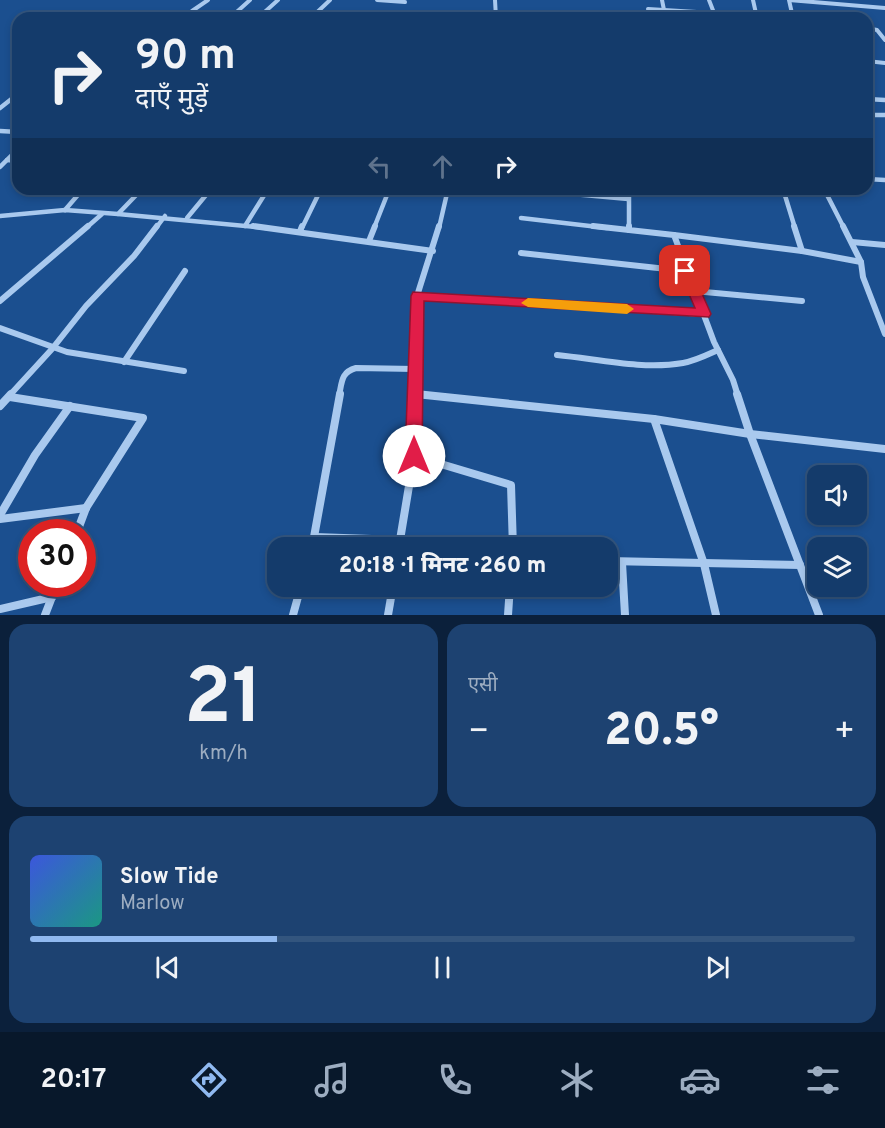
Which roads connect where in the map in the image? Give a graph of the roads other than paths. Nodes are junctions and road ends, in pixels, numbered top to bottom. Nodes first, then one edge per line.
1 (208, 0) edge
2 (250, 0) edge
3 (278, 0) edge
4 (330, 0) edge
5 (377, 0) edge
6 (662, 0) edge
7 (789, 0) edge
8 (405, 2) dead end
9 (885, 8) edge
10 (648, 9) dead end
11 (664, 10) junction
12 (192, 11) dead end
13 (237, 12) edge
14 (265, 12) edge
15 (317, 12) edge
16 (697, 12) edge
17 (873, 29) edge
18 (885, 38) edge
19 (12, 99) edge
20 (0, 108) edge
21 (12, 155) edge
22 (7, 160) junction
23 (12, 160) edge
24 (0, 167) edge
25 (882, 180) edge
26 (885, 189) edge
27 (78, 195) edge
28 (136, 195) edge
29 (206, 195) edge
30 (264, 195) edge
31 (318, 195) edge
32 (387, 195) dead end
33 (447, 195) edge
34 (584, 195) edge
35 (628, 195) edge
36 (785, 195) edge
37 (827, 195) edge
38 (628, 199) junction
39 (65, 210) junction
40 (102, 214) junction
41 (118, 214) junction
42 (0, 216) edge
43 (165, 216) junction
44 (187, 218) junction
45 (521, 218) dead end
46 (244, 226) junction
47 (629, 230) junction
48 (300, 231) junction
49 (674, 235) junction
50 (369, 241) junction
51 (852, 242) junction
52 (885, 245) edge
53 (434, 251) junction
54 (802, 251) junction
55 (521, 253) dead end
56 (861, 262) junction
57 (185, 271) dead end
58 (685, 271) junction
59 (694, 291) junction
60 (417, 296) junction
61 (0, 301) edge
62 (802, 301) dead end
63 (705, 314) junction
64 (0, 328) edge
65 (885, 334) edge
66 (51, 349) junction
67 (718, 350) junction
68 (557, 355) dead end
69 (124, 362) junction
70 (415, 369) junction
71 (184, 371) dead end
72 (414, 394) junction
73 (10, 397) junction
74 (0, 406) edge
75 (70, 406) junction
76 (654, 419) junction
77 (750, 434) junction
78 (885, 449) edge
79 (414, 456) junction
80 (86, 508) junction
81 (0, 515) edge
82 (0, 519) edge
83 (82, 519) edge
84 (315, 537) edge
85 (400, 537) edge
86 (513, 537) edge
87 (618, 562) edge
88 (622, 563) junction
89 (704, 564) junction
90 (800, 564) junction
91 (52, 597) joint
92 (298, 597) edge
93 (391, 597) edge
94 (509, 597) edge
95 (0, 609) edge
96 (45, 615) edge
97 (293, 615) edge
98 (388, 615) edge
99 (508, 615) edge
100 (625, 615) edge
101 (716, 615) edge
102 (819, 615) edge

1 - 12 street
2 - 13 street
3 - 14 street
4 - 15 street
5 - 8 street
6 - 11 street
7 - 9 street
10 - 11 street
11 - 16 street
17 - 18 street
19 - 20 street
21 - 22 street
22 - 23 street
22 - 24 street
25 - 26 street
27 - 39 street
28 - 41 street
29 - 44 street
30 - 46 street
31 - 48 street
32 - 50 street
33 - 53 street
34 - 38 street
35 - 38 street
36 - 54 street
37 - 51 street
38 - 47 street
39 - 40 street
39 - 42 street
40 - 41 street
40 - 61 street
41 - 43 street
43 - 44 street
43 - 66 street
44 - 46 street
45 - 47 street
46 - 48 street
47 - 49 street
48 - 50 street
49 - 54 street
49 - 58 street
50 - 53 street
51 - 52 street
51 - 56 street
53 - 60 street
54 - 56 street
55 - 58 street
56 - 65 street
57 - 69 street
58 - 59 street
59 - 62 street
59 - 63 street
60 - 63 street
60 - 70 street
63 - 67 street
64 - 66 street
66 - 69 street
66 - 73 street
67 - 68 street
67 - 77 street
69 - 71 street
70 - 72 street
70 - 84 street
72 - 76 street
72 - 79 street
73 - 74 street
73 - 75 street
75 - 80 street
75 - 81 street
76 - 77 street
76 - 89 street
77 - 78 street
77 - 90 street
79 - 85 street
79 - 86 street
80 - 82 street
80 - 83 street
87 - 88 street
88 - 89 street
88 - 100 street
89 - 90 street
89 - 101 street
90 - 102 street
91 - 95 street
91 - 96 street
92 - 97 street
93 - 98 street
94 - 99 street

